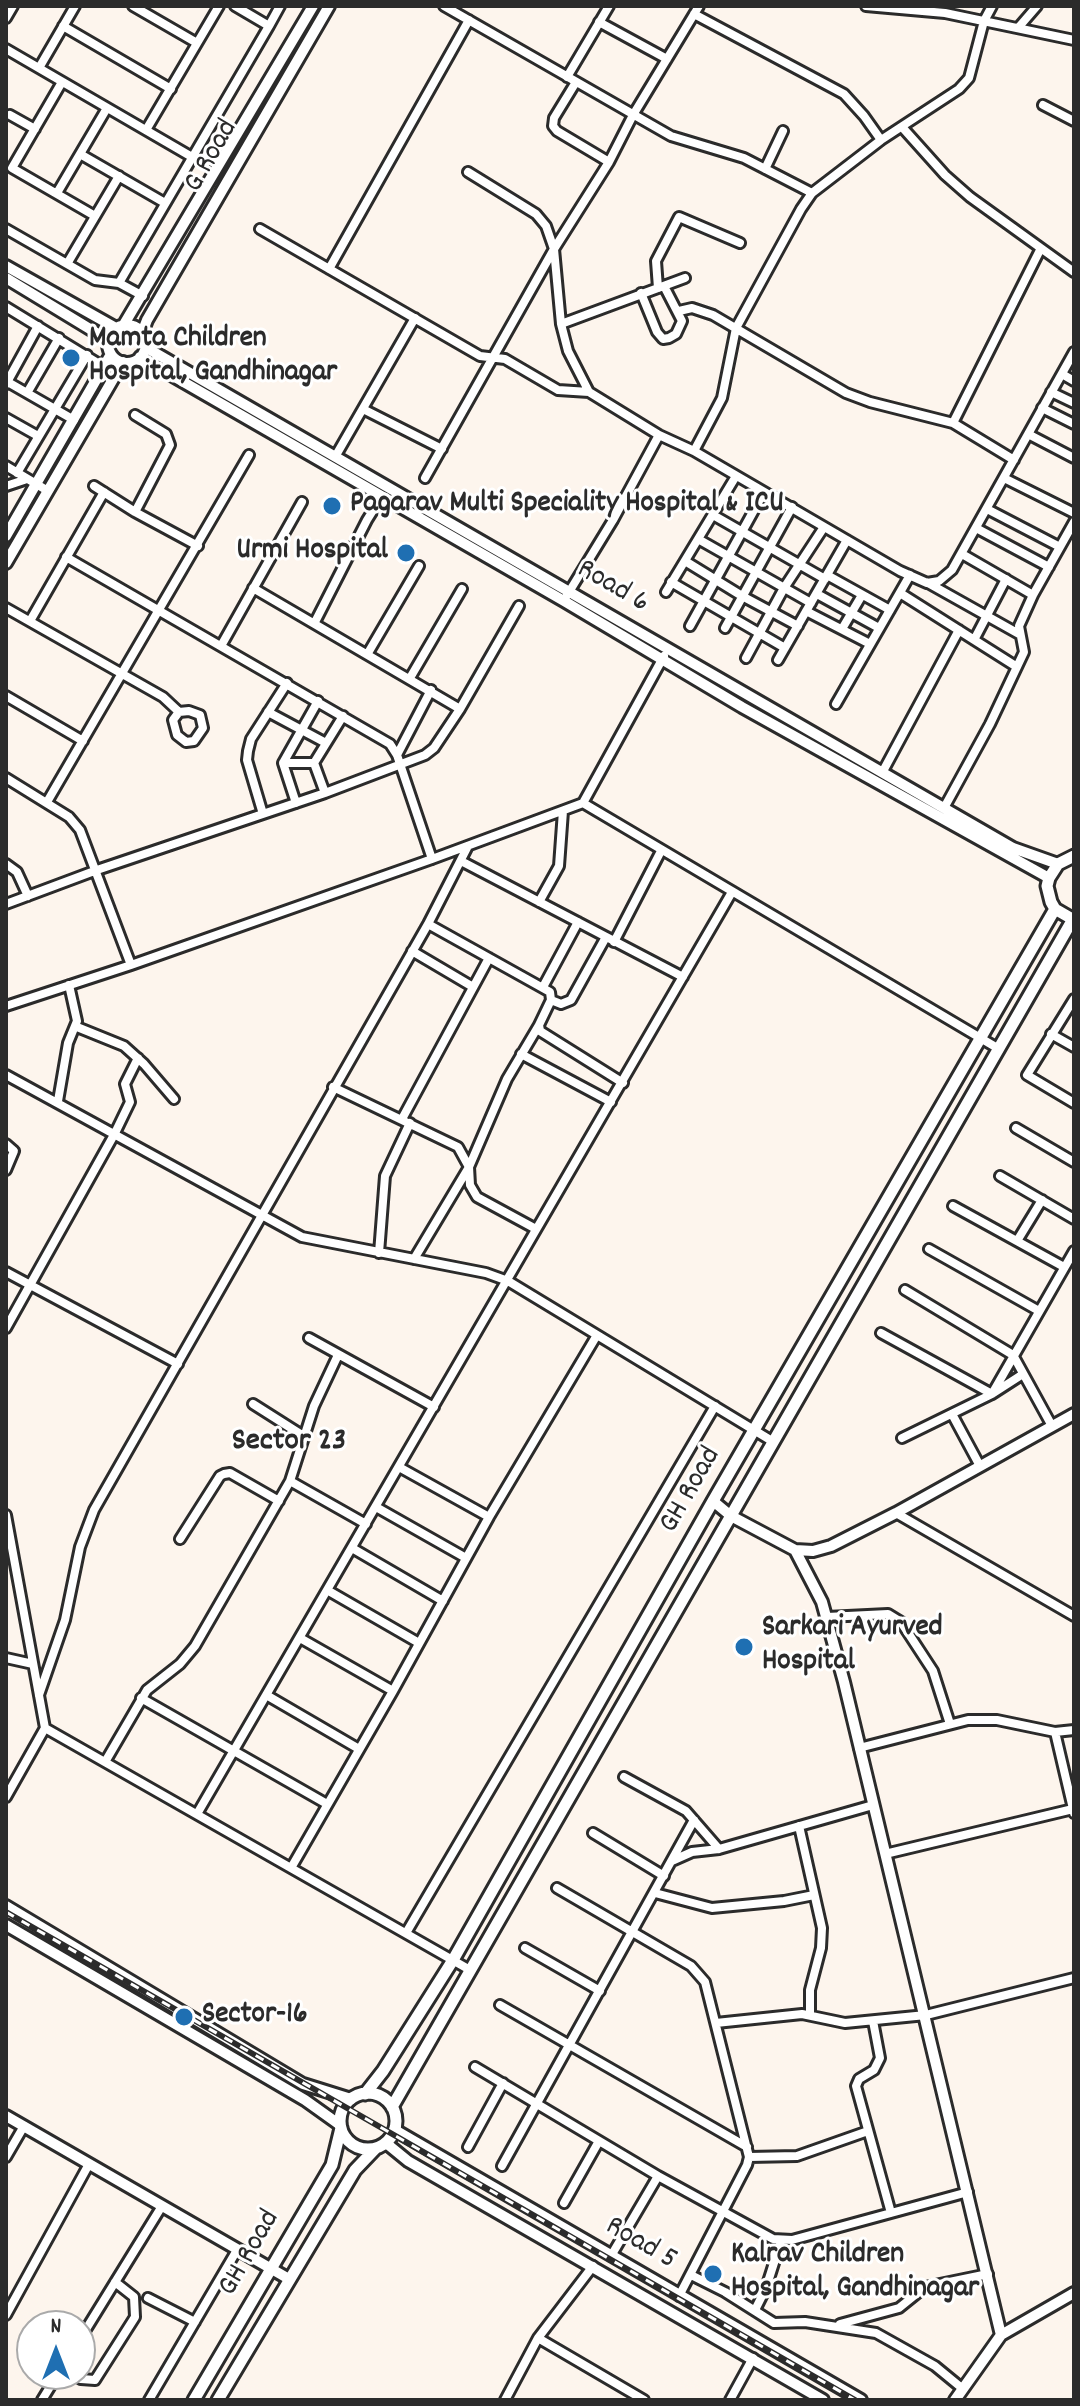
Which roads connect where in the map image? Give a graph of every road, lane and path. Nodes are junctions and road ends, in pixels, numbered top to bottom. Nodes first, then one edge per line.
1 (13, 6) edge
2 (75, 6) edge
3 (133, 6) edge
4 (219, 6) edge
5 (235, 6) edge
6 (280, 6) edge
7 (313, 6) edge
8 (329, 6) edge
9 (444, 6) edge
10 (609, 6) edge
11 (866, 6) edge
12 (992, 6) edge
13 (1037, 6) edge
14 (697, 10) edge
15 (6, 18) edge
16 (469, 20) junction
17 (984, 21) junction
18 (599, 22) junction
19 (63, 26) junction
20 (269, 26) junction
21 (1018, 28) junction
22 (1074, 40) edge
23 (197, 43) junction
24 (6, 49) edge
25 (667, 59) junction
26 (39, 68) junction
27 (572, 80) junction
28 (62, 82) junction
29 (171, 89) junction
30 (1043, 105) dead end
31 (107, 108) junction
32 (633, 115) junction
33 (7, 116) edge
34 (1074, 121) edge
35 (902, 127) junction
36 (35, 129) junction
37 (146, 130) junction
38 (783, 131) dead end
39 (881, 140) junction
40 (80, 154) junction
41 (192, 157) junction
42 (609, 162) junction
43 (9, 166) edge
44 (765, 169) junction
45 (468, 172) dead end
46 (119, 176) junction
47 (57, 193) junction
48 (812, 193) junction
49 (165, 203) junction
50 (95, 216) junction
51 (6, 229) edge
52 (260, 229) dead end
53 (740, 243) dead end
54 (554, 249) junction
55 (1040, 250) junction
56 (67, 264) junction
57 (6, 266) edge
58 (329, 269) junction
59 (1074, 272) edge
60 (6, 278) edge
61 (685, 278) dead end
62 (119, 283) junction
63 (661, 287) junction
64 (641, 293) junction
65 (143, 296) junction
66 (6, 307) edge
67 (679, 311) junction
68 (415, 318) junction
69 (561, 324) junction
70 (38, 326) junction
71 (119, 327) junction
72 (736, 328) junction
73 (142, 333) junction
74 (59, 338) junction
75 (108, 340) junction
76 (142, 352) junction
77 (1074, 353) edge
78 (111, 354) junction
79 (87, 355) junction
80 (495, 357) junction
81 (123, 362) junction
82 (104, 367) junction
83 (1062, 374) junction
84 (1074, 381) edge
85 (7, 382) edge
86 (589, 392) junction
87 (1051, 392) junction
88 (27, 393) junction
89 (1074, 403) edge
90 (1042, 408) junction
91 (55, 409) junction
92 (363, 409) junction
93 (135, 415) dead end
94 (6, 418) edge
95 (74, 420) junction
96 (953, 423) junction
97 (1074, 424) edge
98 (1028, 434) junction
99 (659, 435) junction
100 (38, 436) junction
101 (442, 449) junction
102 (694, 451) junction
103 (249, 455) dead end
104 (335, 457) junction
105 (1074, 458) edge
106 (1014, 460) junction
107 (6, 466) edge
108 (17, 473) junction
109 (736, 476) junction
110 (425, 478) dead end
111 (1004, 478) junction
112 (32, 482) junction
113 (9, 485) edge
114 (94, 486) dead end
115 (48, 491) junction
116 (104, 492) junction
117 (764, 492) junction
118 (6, 493) edge
119 (382, 496) junction
120 (302, 502) dead end
121 (792, 507) junction
122 (987, 509) junction
123 (135, 512) junction
124 (1074, 513) edge
125 (713, 515) junction
126 (1074, 522) edge
127 (824, 527) junction
128 (976, 528) junction
129 (743, 532) junction
130 (6, 536) edge
131 (698, 539) junction
132 (847, 540) junction
133 (198, 546) junction
134 (769, 547) junction
135 (1060, 547) junction
136 (962, 554) junction
137 (66, 557) junction
138 (730, 558) junction
139 (685, 561) junction
140 (6, 563) edge
141 (419, 566) dead end
142 (799, 566) junction
143 (1049, 567) junction
144 (755, 572) junction
145 (910, 575) junction
146 (826, 577) junction
147 (1006, 579) junction
148 (716, 580) junction
149 (671, 582) junction
150 (927, 583) junction
151 (253, 588) junction
152 (784, 588) junction
153 (462, 589) dead end
154 (666, 592) dead end
155 (900, 593) junction
156 (817, 594) junction
157 (862, 595) junction
158 (1033, 595) junction
159 (566, 596) junction
160 (742, 596) junction
161 (704, 601) junction
162 (519, 606) dead end
163 (809, 607) junction
164 (6, 608) edge
165 (890, 610) junction
166 (160, 611) junction
167 (772, 613) junction
168 (851, 613) junction
169 (730, 617) junction
170 (988, 617) junction
171 (30, 621) junction
172 (315, 622) junction
173 (690, 626) dead end
174 (798, 626) junction
175 (725, 628) dead end
176 (879, 628) junction
177 (842, 629) junction
178 (959, 630) junction
179 (759, 633) junction
180 (1019, 634) junction
181 (974, 640) junction
182 (870, 644) junction
183 (221, 646) junction
184 (785, 648) junction
185 (668, 649) junction
186 (368, 653) junction
187 (746, 658) dead end
188 (662, 660) junction
189 (778, 660) dead end
190 (1017, 667) junction
191 (122, 676) junction
192 (410, 678) junction
193 (287, 683) junction
194 (431, 690) junction
195 (6, 696) edge
196 (318, 701) junction
197 (836, 704) dead end
198 (460, 709) junction
199 (179, 712) dead end
200 (268, 712) junction
201 (343, 716) junction
202 (301, 730) junction
203 (83, 741) junction
204 (326, 743) junction
205 (398, 759) junction
206 (283, 763) junction
207 (314, 763) junction
208 (882, 773) junction
209 (6, 778) edge
210 (325, 793) junction
211 (47, 802) junction
212 (296, 803) junction
213 (583, 803) junction
214 (944, 808) junction
215 (563, 811) junction
216 (263, 814) junction
217 (468, 846) junction
218 (661, 851) junction
219 (1074, 856) edge
220 (432, 859) junction
221 (461, 861) junction
222 (6, 864) edge
223 (1058, 864) junction
224 (97, 870) junction
225 (1049, 878) junction
226 (732, 892) junction
227 (28, 896) junction
228 (539, 902) junction
229 (6, 904) edge
230 (1055, 909) junction
231 (1073, 920) edge
232 (578, 922) junction
233 (428, 924) junction
234 (610, 939) junction
235 (412, 951) junction
236 (489, 958) junction
237 (131, 965) junction
238 (683, 977) junction
239 (69, 985) junction
240 (473, 987) junction
241 (543, 987) junction
242 (1074, 999) edge
243 (551, 1000) junction
244 (6, 1006) edge
245 (539, 1025) junction
246 (77, 1027) junction
247 (1051, 1034) junction
248 (981, 1038) junction
249 (1074, 1047) edge
250 (999, 1049) junction
251 (521, 1054) junction
252 (138, 1058) junction
253 (6, 1075) edge
254 (623, 1083) junction
255 (333, 1087) junction
256 (174, 1099) dead end
257 (58, 1101) junction
258 (611, 1102) junction
259 (1074, 1103) edge
260 (406, 1121) junction
261 (1016, 1128) dead end
262 (115, 1133) junction
263 (6, 1144) edge
264 (1074, 1162) edge
265 (469, 1167) junction
266 (6, 1170) edge
267 (1000, 1176) dead end
268 (1042, 1200) junction
269 (953, 1206) dead end
270 (262, 1217) junction
271 (1074, 1219) edge
272 (536, 1229) junction
273 (1017, 1241) junction
274 (929, 1249) dead end
275 (1074, 1251) edge
276 (379, 1253) junction
277 (414, 1259) junction
278 (1064, 1267) junction
279 (6, 1272) edge
280 (508, 1281) junction
281 (30, 1287) junction
282 (905, 1290) dead end
283 (1039, 1311) junction
284 (6, 1328) edge
285 (881, 1333) dead end
286 (597, 1335) junction
287 (309, 1338) dead end
288 (338, 1355) junction
289 (1013, 1355) junction
290 (178, 1364) junction
291 (1023, 1374) junction
292 (992, 1394) junction
293 (253, 1404) dead end
294 (715, 1406) junction
295 (434, 1407) junction
296 (952, 1414) junction
297 (1074, 1414) edge
298 (1052, 1426) junction
299 (755, 1431) junction
300 (305, 1437) junction
301 (902, 1438) dead end
302 (772, 1441) junction
303 (980, 1466) junction
304 (399, 1467) junction
305 (290, 1481) junction
306 (279, 1501) junction
307 (713, 1501) junction
308 (376, 1507) junction
309 (896, 1513) junction
310 (6, 1515) edge
311 (731, 1516) junction
312 (489, 1517) junction
313 (366, 1524) junction
314 (180, 1539) dead end
315 (8, 1541) edge
316 (352, 1548) junction
317 (795, 1550) junction
318 (466, 1558) junction
319 (327, 1590) junction
320 (443, 1601) junction
321 (1074, 1616) edge
322 (827, 1617) junction
323 (300, 1638) junction
324 (419, 1643) junction
325 (6, 1658) edge
326 (33, 1664) junction
327 (393, 1691) junction
328 (39, 1695) junction
329 (268, 1696) junction
330 (141, 1698) junction
331 (950, 1724) junction
332 (45, 1728) junction
333 (1074, 1730) edge
334 (1055, 1732) junction
335 (859, 1748) junction
336 (359, 1749) junction
337 (235, 1750) junction
338 (105, 1762) junction
339 (624, 1777) dead end
340 (6, 1797) edge
341 (327, 1804) junction
342 (873, 1805) junction
343 (1073, 1811) edge
344 (197, 1814) junction
345 (694, 1820) junction
346 (799, 1826) junction
347 (593, 1833) dead end
348 (719, 1849) junction
349 (885, 1854) junction
350 (673, 1860) junction
351 (291, 1868) junction
352 (664, 1876) junction
353 (557, 1888) dead end
354 (655, 1893) junction
355 (814, 1895) junction
356 (6, 1906) edge
357 (6, 1925) edge
358 (633, 1931) junction
359 (406, 1933) junction
360 (525, 1948) dead end
361 (453, 1960) junction
362 (470, 1970) junction
363 (1074, 1978) edge
364 (600, 1991) junction
365 (500, 2005) dead end
366 (810, 2015) junction
367 (926, 2015) junction
368 (873, 2021) junction
369 (716, 2023) junction
370 (569, 2045) junction
371 (475, 2067) dead end
372 (503, 2083) junction
373 (365, 2094) junction
374 (351, 2099) junction
375 (536, 2103) junction
376 (392, 2107) junction
377 (6, 2116) edge
378 (24, 2126) junction
379 (341, 2127) junction
380 (395, 2130) junction
381 (868, 2131) junction
382 (599, 2141) junction
383 (381, 2146) junction
384 (468, 2147) dead end
385 (748, 2152) junction
386 (6, 2157) edge
387 (89, 2164) junction
388 (502, 2166) dead end
389 (658, 2176) junction
390 (968, 2192) junction
391 (564, 2203) dead end
392 (162, 2206) junction
393 (722, 2211) junction
394 (891, 2213) junction
395 (781, 2241) junction
396 (237, 2250) junction
397 (611, 2256) junction
398 (593, 2266) junction
399 (270, 2268) junction
400 (988, 2274) junction
401 (691, 2275) junction
402 (289, 2279) junction
403 (115, 2282) junction
404 (1074, 2293) edge
405 (679, 2296) junction
406 (148, 2298) dead end
407 (755, 2310) junction
408 (96, 2313) edge
409 (6, 2315) edge
410 (195, 2322) junction
411 (833, 2326) junction
412 (1001, 2335) junction
413 (538, 2338) junction
414 (753, 2358) junction
415 (96, 2378) edge
416 (963, 2389) junction
417 (149, 2400) edge
418 (194, 2400) edge
419 (218, 2400) edge
420 (505, 2400) edge
421 (644, 2400) edge
422 (730, 2400) edge
423 (823, 2400) edge
424 (861, 2400) edge
425 (955, 2400) edge

1 - 15 street
2 - 19 street
3 - 23 street
4 - 23 street
5 - 20 street
6 - 20 street
7 - 65 street, G Road
8 - 73 street, G Road
9 - 16 street
10 - 18 street
11 - 17 street
12 - 17 street
13 - 21 street
14 - 25 street
14 - 39 street
16 - 27 street
16 - 58 street
17 - 21 street
17 - 35 street
18 - 25 street
18 - 27 street
19 - 26 street
19 - 29 street
20 - 41 street
21 - 22 street
23 - 29 street
24 - 26 street
25 - 32 street
26 - 28 street
27 - 32 street
27 - 42 street
28 - 31 street
28 - 36 street
29 - 37 street
30 - 34 street
31 - 37 street
31 - 40 street
32 - 42 street
32 - 44 street
33 - 36 street
35 - 39 street
35 - 55 street
36 - 43 street
37 - 41 street
38 - 44 street
39 - 48 street
40 - 46 street
40 - 47 street
41 - 49 street
42 - 54 street
43 - 47 street
44 - 48 street
45 - 54 street
46 - 49 street
46 - 50 street
47 - 50 street
48 - 72 street
49 - 62 street
50 - 56 street
51 - 56 street
52 - 58 street
53 - 63 street
54 - 69 street
54 - 80 street
55 - 59 street
55 - 96 street
56 - 62 street
57 - 71 street
58 - 68 street
60 - 75 street
61 - 63 street
62 - 65 street
63 - 64 street
63 - 67 street
64 - 67 street
64 - 69 street
65 - 71 street, G Road
66 - 70 street
67 - 72 street
68 - 80 street
68 - 92 street
69 - 86 street
70 - 74 street
70 - 85 street
71 - 73 street
71 - 75 street
72 - 96 street
72 - 102 street
73 - 76 street
74 - 79 street
74 - 88 street
75 - 78 street
76 - 81 street
76 - 104 street, Road 6
76 - 119 street, Road 6
77 - 83 street
78 - 81 street
78 - 82 street
79 - 82 street
79 - 91 street
80 - 86 street
80 - 101 street
81 - 115 street
82 - 95 street
83 - 84 street
83 - 87 street
85 - 88 street
86 - 99 street
87 - 89 street
87 - 90 street
88 - 91 street
90 - 97 street
90 - 98 street
91 - 95 street
91 - 100 street
92 - 101 street
92 - 104 street
93 - 123 street
94 - 100 street
95 - 112 street
96 - 106 street
98 - 105 street
98 - 106 street
99 - 102 street
99 - 159 street
100 - 108 street
101 - 110 street
102 - 109 street
103 - 133 street
104 - 159 street, Road 6
106 - 111 street
107 - 108 street
108 - 112 street
109 - 117 street
109 - 125 street
111 - 122 street
111 - 124 street
112 - 113 street
112 - 115 street
112 - 130 street
113 - 118 street
114 - 116 street
115 - 140 street
116 - 123 street
116 - 137 street
117 - 121 street
117 - 129 street
119 - 159 street, Road 6
119 - 172 street
120 - 151 street
121 - 127 street
121 - 134 street
122 - 128 street
122 - 135 street
123 - 133 street
125 - 129 street
125 - 131 street
126 - 135 street
127 - 132 street
127 - 142 street
128 - 136 street
128 - 143 street
129 - 134 street
129 - 138 street
131 - 138 street
131 - 139 street
132 - 145 street
132 - 146 street
133 - 166 street
134 - 142 street
134 - 144 street
135 - 143 street
136 - 147 street
136 - 150 street
137 - 166 street
137 - 171 street
138 - 144 street
138 - 148 street
139 - 148 street
139 - 149 street
141 - 186 street
142 - 146 street
142 - 152 street
143 - 158 street
144 - 152 street
144 - 160 street
145 - 150 street
145 - 155 street
146 - 156 street
146 - 157 street
147 - 158 street
147 - 170 street
148 - 160 street
148 - 161 street
149 - 154 street
149 - 161 street
150 - 170 street
151 - 172 street
151 - 183 street
152 - 163 street
152 - 167 street
153 - 192 street
155 - 165 street
155 - 178 street
156 - 163 street
156 - 168 street
157 - 165 street
157 - 168 street
158 - 180 street
159 - 185 street, Road 6
159 - 188 street, Road 6
160 - 167 street
160 - 169 street
161 - 169 street
161 - 173 street
162 - 198 street
163 - 174 street
163 - 177 street
164 - 171 street
165 - 176 street
166 - 183 street
166 - 191 street
167 - 174 street
167 - 179 street
168 - 176 street
168 - 177 street
169 - 175 street
169 - 179 street
170 - 180 street
170 - 181 street
171 - 191 street
172 - 186 street
174 - 184 street
176 - 182 street
177 - 182 street
178 - 181 street
178 - 208 street
179 - 184 street
179 - 187 street
180 - 190 street
181 - 190 street
182 - 197 street
183 - 193 street
184 - 189 street
185 - 188 street
185 - 208 street, Road 6
186 - 192 street
188 - 213 street
188 - 225 street, Road 6
190 - 214 street
191 - 199 street
191 - 203 street
192 - 194 street
193 - 196 street
193 - 200 street
194 - 198 street
194 - 205 street
195 - 203 street
196 - 201 street
196 - 202 street
198 - 205 street
200 - 202 street
200 - 216 street
201 - 204 street
201 - 205 street
202 - 204 street
202 - 206 street
203 - 211 street
204 - 207 street
205 - 210 street
205 - 220 street
206 - 207 street
206 - 212 street
207 - 210 street
208 - 214 street, Road 6
209 - 211 street
210 - 212 street
211 - 224 street
212 - 216 street
213 - 215 street
213 - 218 street
214 - 223 street, Road 6
215 - 217 street
215 - 228 street
216 - 224 street
217 - 220 street
217 - 221 street
218 - 226 street
218 - 234 street
219 - 223 main road
220 - 237 street
221 - 228 street
221 - 233 street
222 - 227 street
223 - 225 main road
224 - 227 street
224 - 237 street
225 - 230 main road
226 - 238 street
226 - 248 street
227 - 229 street
228 - 232 street
230 - 231 main road
230 - 248 main road, GH Road
231 - 250 main road, GH Road
232 - 234 street
232 - 241 street
233 - 235 street
233 - 236 street
234 - 238 street
234 - 243 street
235 - 240 street
235 - 255 street
236 - 240 street
236 - 241 street
237 - 239 street
238 - 254 street
239 - 244 street
239 - 246 street
240 - 260 street
241 - 243 street
242 - 247 street
243 - 245 street
245 - 251 street
245 - 254 street
246 - 252 street
246 - 257 street
247 - 249 street
247 - 259 street
248 - 250 street
248 - 299 main road, GH Road
250 - 302 main road, GH Road
251 - 258 street
251 - 265 street
252 - 256 street
252 - 262 street
253 - 257 street
254 - 258 street
255 - 260 street
255 - 270 street
257 - 262 street
258 - 272 street
260 - 265 street
260 - 276 street
261 - 264 street
262 - 270 street
262 - 281 street
263 - 266 street
265 - 272 street
265 - 277 street
267 - 268 street
268 - 271 street
268 - 273 street
269 - 273 street
270 - 276 street
270 - 290 street
272 - 280 street
273 - 278 street
274 - 283 street
275 - 278 street
276 - 277 street
277 - 280 street
278 - 283 street
279 - 281 street
280 - 286 street
280 - 295 street
281 - 284 street
281 - 290 street
282 - 289 street
283 - 289 street
285 - 292 street
286 - 294 street
286 - 312 street
287 - 288 street
288 - 295 street
288 - 300 street
289 - 291 street
289 - 292 street
290 - 328 street
291 - 292 street
291 - 298 street
292 - 296 street
293 - 300 street
294 - 299 street
294 - 359 street
295 - 304 street
296 - 301 street
296 - 303 street
297 - 298 street
298 - 303 street
299 - 302 street
299 - 307 main road, GH Road
300 - 305 street
302 - 311 main road, GH Road
303 - 309 street
304 - 308 street
304 - 312 street
305 - 306 street
305 - 313 street
306 - 314 street
306 - 330 street
307 - 311 street
307 - 361 main road, GH Road
308 - 313 street
308 - 318 street
309 - 317 street
309 - 321 street
310 - 315 street
311 - 317 street
311 - 362 main road, GH Road
312 - 318 street
313 - 316 street
315 - 326 street
316 - 319 street
316 - 320 street
317 - 322 street
318 - 320 street
319 - 323 street
319 - 324 street
320 - 324 street
322 - 331 street
322 - 335 street
323 - 327 street
323 - 329 street
324 - 327 street
325 - 326 street
326 - 328 street
327 - 336 street
328 - 332 street
329 - 336 street
329 - 337 street
330 - 337 street
330 - 338 street
331 - 334 street
331 - 335 street
332 - 338 street
332 - 340 street
333 - 334 street
334 - 343 street
335 - 342 street
336 - 341 street
337 - 341 street
337 - 344 street
338 - 344 street
339 - 345 street
341 - 351 street
342 - 346 street
342 - 349 street
343 - 349 street
344 - 351 street
345 - 348 street
345 - 350 street
346 - 348 street
346 - 355 street
347 - 352 street
348 - 350 street
349 - 367 street
350 - 352 street
351 - 359 street
352 - 354 street
353 - 358 street
354 - 355 street
354 - 358 street
355 - 366 street
356 - 374 street
357 - 379 street
358 - 364 street
358 - 369 street
359 - 361 street
360 - 364 street
361 - 362 street
361 - 373 main road, GH Road
362 - 376 main road, GH Road
363 - 367 street
364 - 370 street
365 - 370 street
366 - 368 street
366 - 369 street
367 - 368 street
367 - 390 street
368 - 381 street
369 - 385 street
370 - 375 street
370 - 385 street
371 - 372 street
372 - 375 street
372 - 384 street
373 - 374 main road
373 - 376 main road
374 - 379 main road
375 - 382 street
375 - 388 street
376 - 380 main road
377 - 378 street
378 - 386 street
378 - 387 street
379 - 383 main road
379 - 399 main road, GH Road
380 - 383 main road
380 - 397 street, Road 5
381 - 385 street
381 - 394 street
382 - 389 street
382 - 391 street
383 - 398 street, Road 5
383 - 402 main road, GH Road
385 - 393 street
387 - 392 street
387 - 409 street
389 - 393 street
389 - 397 street
390 - 394 street
390 - 400 street
392 - 396 street
392 - 403 street
393 - 395 street
393 - 401 street
394 - 395 street
395 - 407 street
396 - 399 street
396 - 410 street
397 - 405 street, Road 5
398 - 413 street
398 - 414 street, Road 5
399 - 402 street
399 - 418 main road, GH Road
400 - 411 street
400 - 412 street
401 - 405 street
401 - 407 street
402 - 419 main road, GH Road
403 - 408 street
403 - 415 street
404 - 412 street
405 - 424 street, Road 5
406 - 410 street
407 - 411 street
410 - 417 street
411 - 416 street
412 - 416 street
413 - 420 street
413 - 421 street
414 - 422 street
414 - 423 street, Road 5
416 - 425 street

